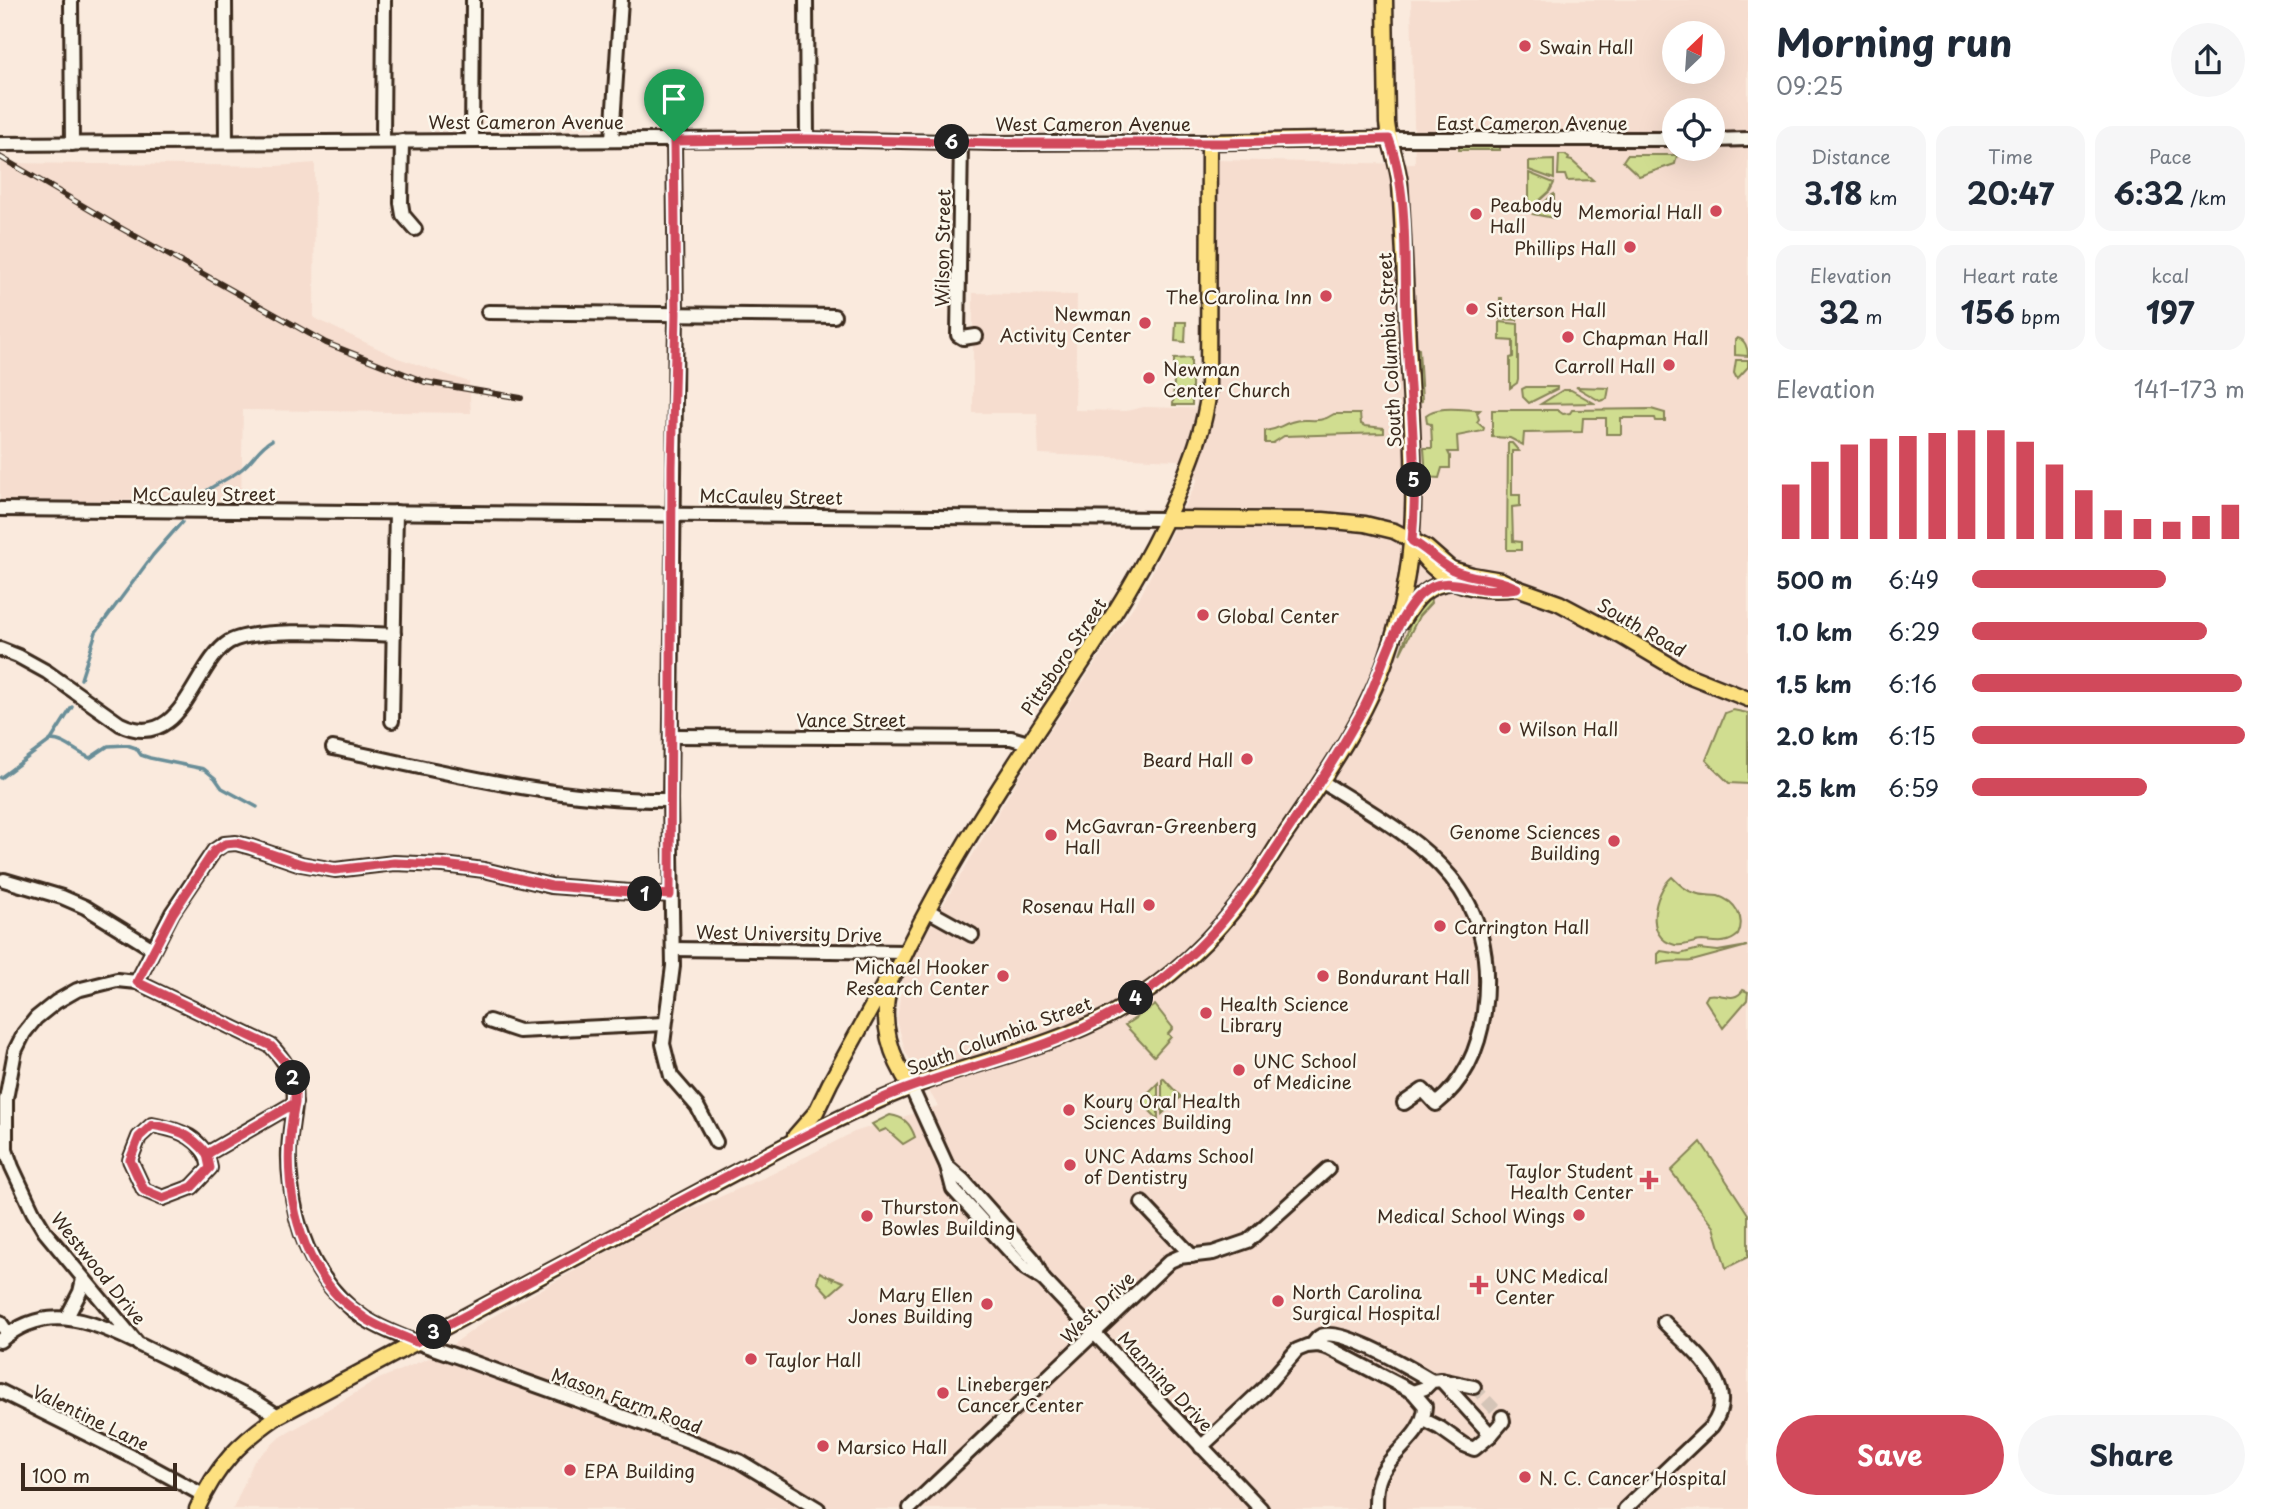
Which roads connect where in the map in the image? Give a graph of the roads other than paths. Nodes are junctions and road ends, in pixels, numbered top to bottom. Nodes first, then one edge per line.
1 (71, 0) edge
2 (225, 0) edge
3 (384, 0) edge
4 (473, 0) edge
5 (621, 0) edge
6 (806, 0) edge
7 (1385, 0) edge
8 (612, 139) junction
9 (807, 139) junction
10 (1389, 139) junction
11 (1662, 139) edge
12 (1725, 139) edge
13 (1748, 139) edge
14 (383, 141) junction
15 (402, 141) junction
16 (472, 141) junction
17 (674, 141) junction
18 (226, 142) junction
19 (961, 142) junction
20 (1209, 142) junction
21 (0, 144) edge
22 (72, 144) junction
23 (415, 229) dead end
24 (488, 312) dead end
25 (676, 314) junction
26 (834, 316) dead end
27 (976, 336) dead end
28 (0, 509) edge
29 (396, 512) junction
30 (672, 514) junction
31 (1167, 519) junction
32 (1412, 541) junction
33 (1453, 582) junction
34 (1517, 588) junction
35 (1394, 634) junction
36 (394, 635) junction
37 (0, 649) edge
38 (1748, 699) edge
39 (393, 721) dead end
40 (672, 736) junction
41 (1028, 743) junction
42 (333, 748) dead end
43 (1321, 781) junction
44 (670, 800) junction
45 (4, 880) dead end
46 (670, 895) junction
47 (927, 910) junction
48 (972, 935) dead end
49 (153, 949) junction
50 (673, 949) junction
51 (905, 952) junction
52 (896, 972) junction
53 (137, 982) junction
54 (489, 1021) dead end
55 (664, 1024) junction
56 (911, 1087) junction
57 (295, 1103) junction
58 (1404, 1103) dead end
59 (716, 1142) dead end
60 (792, 1142) junction
61 (3, 1148) edge
62 (207, 1154) junction
63 (1328, 1169) dead end
64 (1142, 1203) dead end
65 (1192, 1256) junction
66 (83, 1279) junction
67 (67, 1317) junction
68 (0, 1322) edge
69 (1664, 1322) dead end
70 (1094, 1334) junction
71 (4, 1337) edge
72 (416, 1342) junction
73 (138, 1344) junction
74 (1312, 1345) junction
75 (1436, 1381) junction
76 (1474, 1387) tunnel mouth
77 (0, 1391) edge
78 (1413, 1392) junction
79 (278, 1416) junction
80 (1502, 1417) dead end
81 (1424, 1420) junction
82 (1491, 1435) junction
83 (1202, 1447) junction
84 (203, 1495) junction
85 (910, 1508) edge
86 (197, 1509) edge
87 (818, 1509) edge
88 (1261, 1509) edge
89 (1376, 1509) edge
90 (1625, 1509) edge

1 - 22 street
2 - 18 street
3 - 14 street
4 - 16 street
5 - 8 street
6 - 9 street
7 - 10 main road, South Columbia Street
8 - 16 street, West Cameron Avenue
8 - 17 street, West Cameron Avenue
9 - 17 street, West Cameron Avenue
9 - 19 street, West Cameron Avenue
10 - 11 street, East Cameron Avenue
10 - 20 main road, West Cameron Avenue
10 - 32 main road, South Columbia Street
12 - 13 street
14 - 15 street, West Cameron Avenue
14 - 18 street, West Cameron Avenue
15 - 16 street, West Cameron Avenue
15 - 23 street
17 - 25 street
18 - 22 street, West Cameron Avenue
19 - 20 street, West Cameron Avenue
19 - 27 street, Wilson Street
20 - 31 main road, Pittsboro Street
21 - 22 street, West Cameron Avenue
24 - 25 street
25 - 26 street
25 - 30 street
28 - 29 street, McCauley Street
29 - 30 street, McCauley Street
29 - 36 street
30 - 31 street, McCauley Street
30 - 40 street
31 - 32 main road, McCauley Street
31 - 41 main road, Pittsboro Street
32 - 33 main road, South Road
32 - 34 main road, South Road
32 - 35 main road, South Columbia Street
33 - 34 main road, South Road
33 - 35 main road
34 - 38 main road, South Road
35 - 43 main road, South Columbia Street
36 - 37 street
36 - 39 street
40 - 41 street, Vance Street
40 - 44 street
41 - 47 main road, Pittsboro Street
42 - 44 street
43 - 56 main road, South Columbia Street
43 - 58 street
44 - 46 street
45 - 49 street
46 - 49 street
46 - 50 street
47 - 48 street
47 - 51 main road, Pittsboro Street
49 - 53 street
50 - 51 street, West University Drive
50 - 55 street
51 - 52 main road, Pittsboro Street
52 - 56 main road, Manning Drive
52 - 60 main road, Pittsboro Street
53 - 57 street, Westwood Drive
53 - 61 street, Westwood Drive
54 - 55 street
55 - 59 street
56 - 60 main road, South Columbia Street
56 - 70 street, Manning Drive
57 - 62 street
57 - 72 street, Westwood Drive
60 - 72 main road, South Columbia Street
61 - 66 street, Westwood Drive
62 - 62 street
63 - 65 street, West Drive
64 - 65 street
65 - 70 street, West Drive
66 - 67 street
66 - 73 street, Westwood Drive
67 - 71 street
67 - 73 street
68 - 71 street
69 - 90 street
70 - 83 street, Manning Drive
70 - 85 street, West Drive
72 - 79 main road, South Columbia Street
72 - 87 street, Mason Farm Road
73 - 79 street, Westwood Drive
74 - 75 street
74 - 78 street
74 - 83 street
75 - 76 street
75 - 78 street
75 - 82 street
77 - 84 street, Valentine Lane
78 - 81 street
79 - 84 main road, South Columbia Street
80 - 82 street
81 - 82 street
81 - 89 street
83 - 88 street, Manning Drive
84 - 86 main road, South Columbia Street

